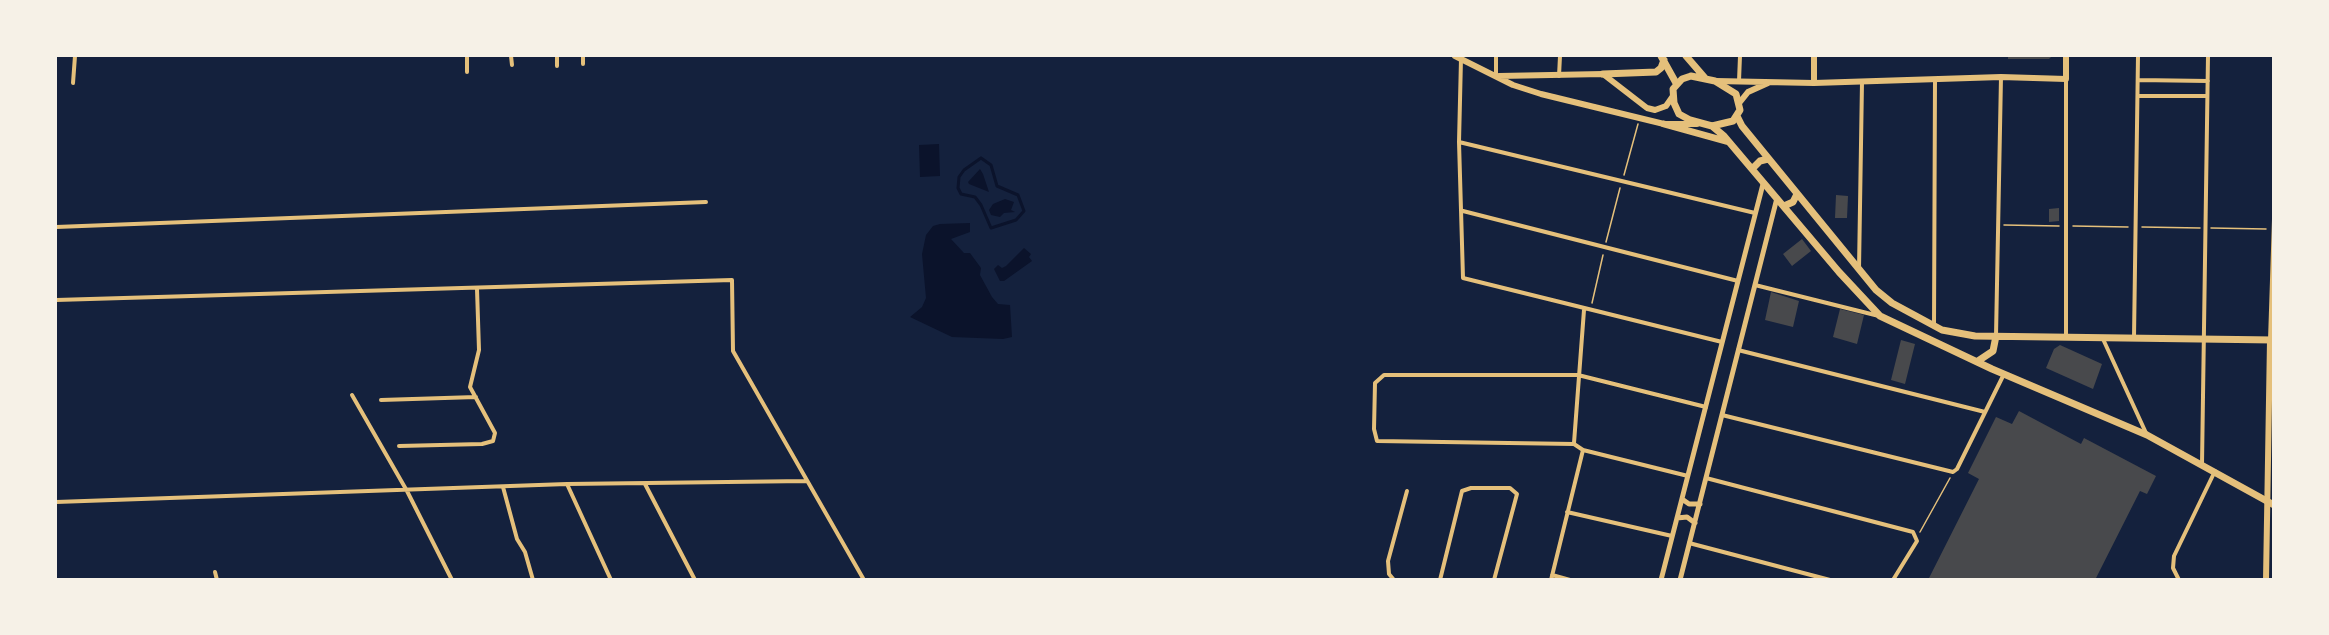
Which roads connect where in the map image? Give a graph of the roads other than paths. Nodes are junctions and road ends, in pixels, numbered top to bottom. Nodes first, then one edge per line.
1 (75, 56) edge
2 (467, 56) edge
3 (511, 56) edge
4 (557, 56) edge
5 (583, 56) edge
6 (1455, 56) edge
7 (1496, 56) edge
8 (1560, 56) edge
9 (1686, 56) edge
10 (1740, 56) edge
11 (1814, 56) edge
12 (2066, 56) edge
13 (2138, 56) edge
14 (2208, 56) edge
15 (1663, 58) edge
16 (1461, 59) junction
17 (584, 64) dead end
18 (512, 65) dead end
19 (557, 66) dead end
20 (467, 72) dead end
21 (1603, 74) junction
22 (1496, 76) junction
23 (1559, 76) junction
24 (2001, 77) junction
25 (1705, 78) junction
26 (1935, 79) junction
27 (2066, 79) junction
28 (2138, 80) junction
29 (1715, 81) junction
30 (1739, 81) junction
31 (1862, 81) junction
32 (2208, 81) junction
33 (1771, 82) junction
34 (1814, 82) junction
35 (1676, 83) junction
36 (73, 84) dead end
37 (1673, 96) junction
38 (2138, 96) junction
39 (2207, 96) junction
40 (1740, 102) junction
41 (1737, 116) junction
42 (1664, 124) junction
43 (1701, 124) junction
44 (1712, 126) junction
45 (1459, 142) junction
46 (1729, 142) junction
47 (1768, 159) junction
48 (1752, 169) junction
49 (1763, 184) junction
50 (1797, 194) junction
51 (1777, 198) junction
52 (706, 202) dead end
53 (1784, 206) junction
54 (1463, 211) junction
55 (1755, 213) junction
56 (2274, 219) edge
57 (56, 227) edge
58 (2273, 230) edge
59 (1859, 271) junction
60 (1738, 281) junction
61 (1755, 285) junction
62 (477, 288) junction
63 (56, 300) edge
64 (1584, 310) junction
65 (1880, 316) junction
66 (1934, 326) junction
67 (1996, 336) junction
68 (2066, 337) junction
69 (2134, 337) junction
70 (2103, 338) junction
71 (2205, 340) junction
72 (2272, 340) edge
73 (1722, 342) junction
74 (1738, 350) junction
75 (1978, 361) junction
76 (2004, 374) junction
77 (1578, 375) junction
78 (352, 395) dead end
79 (476, 397) junction
80 (381, 400) dead end
81 (1706, 407) junction
82 (1985, 412) junction
83 (1722, 415) junction
84 (2147, 435) junction
85 (1574, 444) junction
86 (399, 446) dead end
87 (1583, 450) junction
88 (2202, 464) junction
89 (2214, 471) junction
90 (1688, 476) junction
91 (1706, 478) junction
92 (807, 481) junction
93 (567, 484) junction
94 (645, 484) junction
95 (503, 487) junction
96 (407, 491) junction
97 (1407, 491) dead end
98 (1682, 499) junction
99 (2265, 500) junction
100 (56, 502) edge
101 (1700, 504) junction
102 (2274, 505) edge
103 (1567, 512) junction
104 (1677, 518) junction
105 (1695, 523) junction
106 (1672, 536) junction
107 (1689, 543) junction
108 (215, 572) dead end
109 (2274, 574) edge
110 (1551, 577) edge
111 (2266, 577) edge
112 (217, 579) edge
113 (452, 579) edge
114 (533, 579) edge
115 (611, 579) edge
116 (695, 579) edge
117 (864, 579) edge
118 (1394, 579) edge
119 (1440, 579) edge
120 (1494, 579) edge
121 (1570, 579) edge
122 (1661, 579) edge
123 (1680, 579) edge
124 (1830, 579) edge
125 (1893, 579) edge
126 (2179, 579) edge

1 - 36 street
2 - 20 street
3 - 18 street
4 - 19 street
5 - 17 street
6 - 16 main road
7 - 22 street
8 - 23 street
9 - 25 main road
10 - 30 street
11 - 34 main road
12 - 27 main road
13 - 28 street
14 - 32 street
15 - 21 main road
15 - 35 main road
16 - 22 main road
16 - 45 street
21 - 23 main road
21 - 37 main road
22 - 23 main road
22 - 42 main road
24 - 26 main road
24 - 27 main road
24 - 67 street
25 - 29 main road
25 - 35 main road
26 - 31 main road
26 - 66 street
27 - 68 street
28 - 32 street
28 - 38 street
29 - 30 main road
29 - 40 main road
30 - 33 main road
31 - 34 main road
31 - 59 street
32 - 39 street
33 - 34 main road
33 - 40 main road
35 - 37 main road
37 - 43 main road
38 - 39 street
38 - 69 street
39 - 71 street
40 - 41 main road
41 - 44 main road
41 - 47 main road
42 - 43 main road
42 - 46 main road
43 - 44 main road
44 - 46 main road
45 - 54 street
45 - 55 street
46 - 48 main road
47 - 48 main road
47 - 50 main road
48 - 49 main road
49 - 51 main road
49 - 55 street
50 - 53 main road
50 - 59 main road
51 - 53 main road
51 - 61 street
52 - 57 street
53 - 65 main road
54 - 60 street
54 - 64 street
55 - 60 street
56 - 58 street
58 - 72 street
59 - 66 main road
60 - 73 street
61 - 65 street
61 - 74 street
62 - 63 street
62 - 79 street
62 - 92 street
64 - 73 street
64 - 77 street
65 - 75 main road
66 - 67 main road
67 - 68 main road
67 - 75 main road
68 - 70 main road
69 - 70 main road
69 - 71 main road
70 - 84 street
71 - 72 main road
71 - 88 street
72 - 99 main road
73 - 81 street
74 - 82 street
74 - 83 street
75 - 76 main road
76 - 82 street
76 - 84 main road
77 - 81 street
77 - 85 street
77 - 85 street
78 - 96 street
79 - 80 street
79 - 86 street
81 - 90 street
82 - 83 street
83 - 91 street
84 - 88 main road
85 - 87 street
87 - 90 street
87 - 103 street
88 - 89 main road
89 - 99 main road
89 - 126 street
90 - 98 street
91 - 101 street
91 - 125 street
92 - 94 street
92 - 117 street
93 - 94 street
93 - 95 street
93 - 115 street
94 - 116 street
95 - 96 street
95 - 114 street
96 - 100 street
96 - 113 street
97 - 118 street
98 - 101 street
98 - 104 street
99 - 102 main road
99 - 111 main road
101 - 105 street
103 - 106 street
103 - 110 street
104 - 105 street
104 - 106 street
105 - 107 street
106 - 122 street
107 - 123 street
107 - 124 street
108 - 112 street
109 - 111 street
110 - 121 street
119 - 120 street

